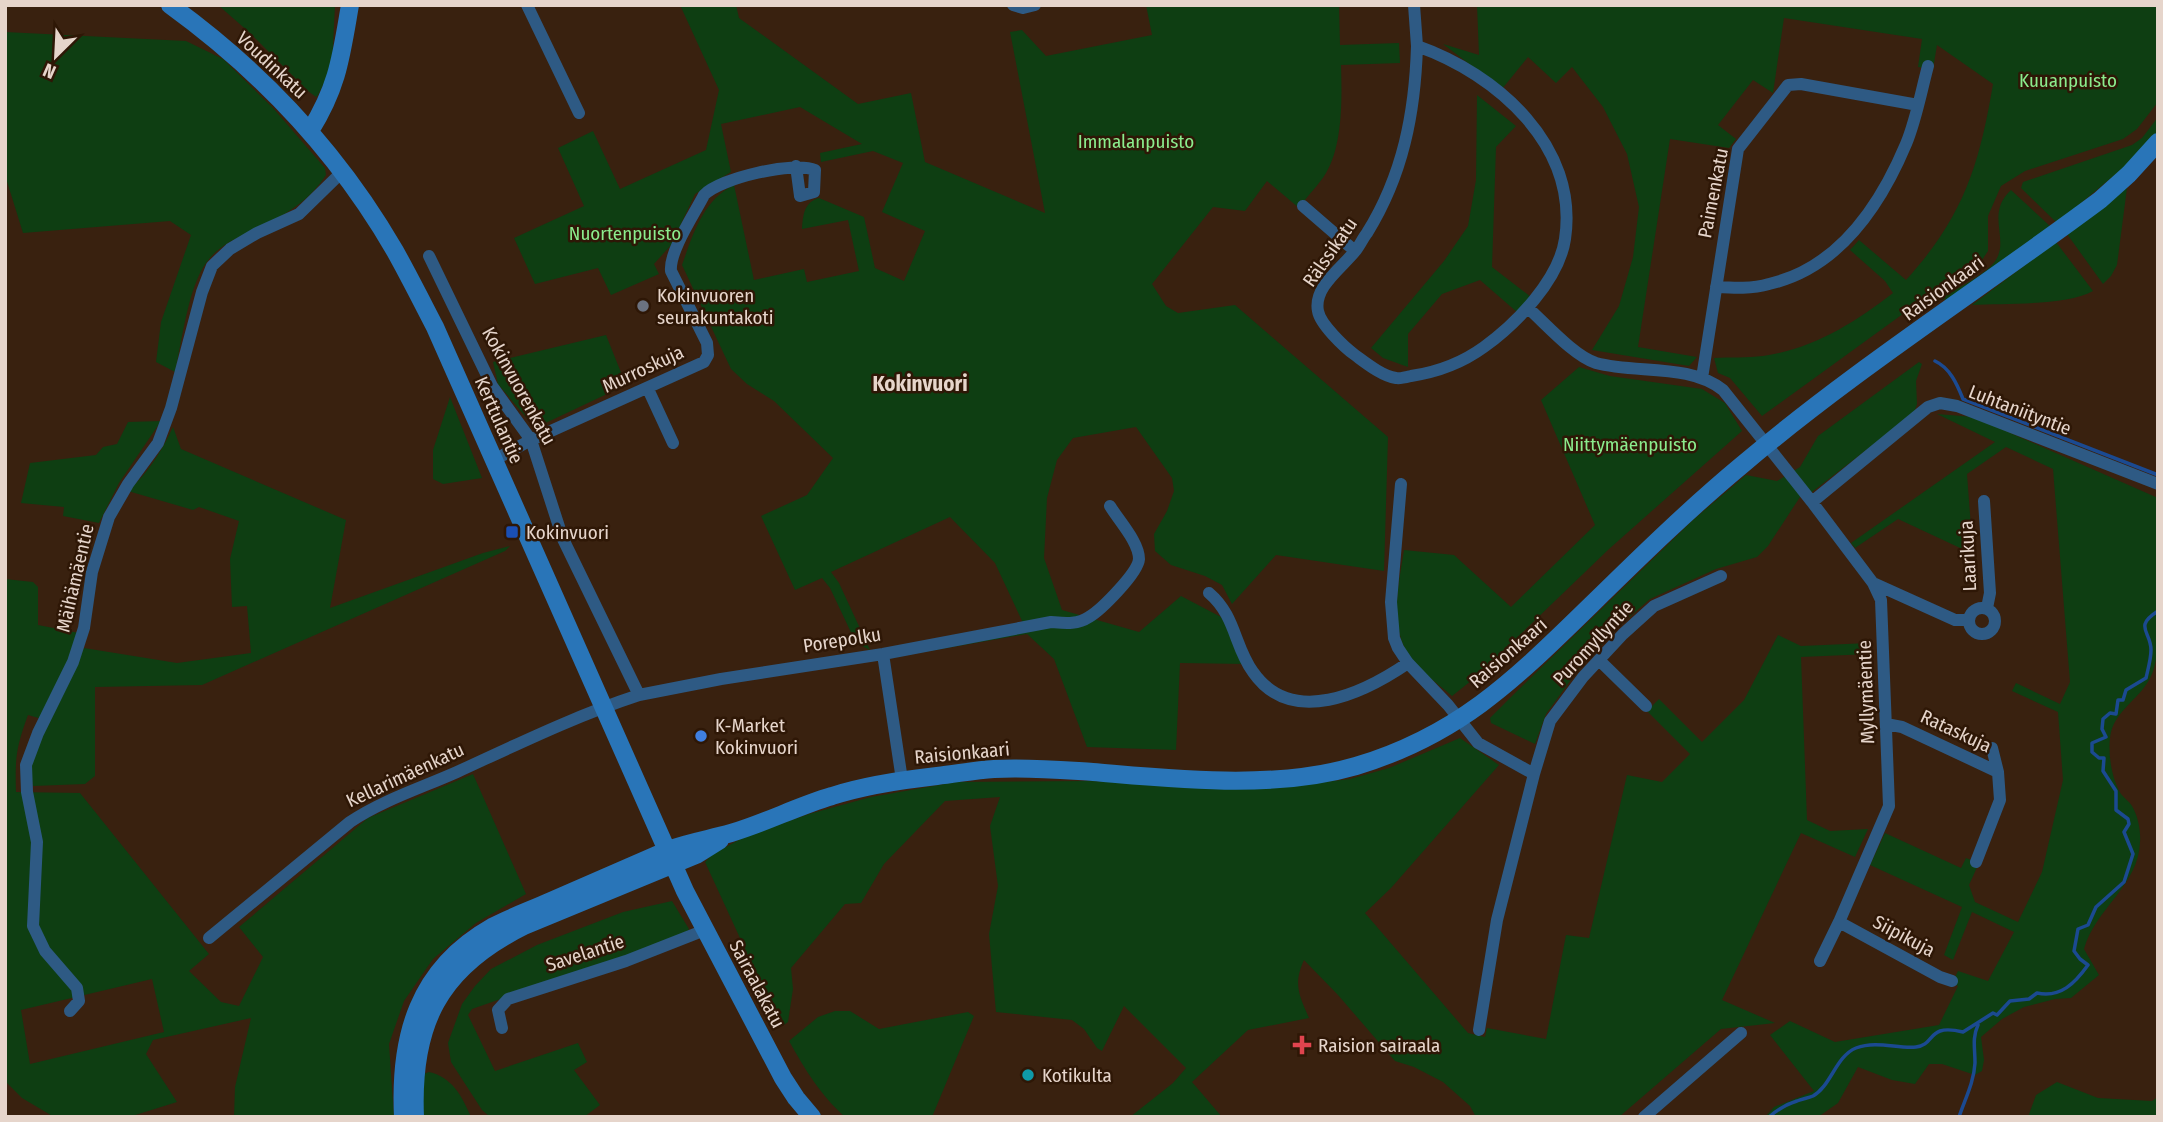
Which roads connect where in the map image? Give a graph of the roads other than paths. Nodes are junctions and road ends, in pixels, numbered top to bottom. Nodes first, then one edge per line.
1 (170, 5) edge
2 (350, 5) edge
3 (527, 5) edge
4 (1013, 5) edge
5 (1035, 5) edge
6 (1413, 5) edge
7 (1417, 46) junction
8 (1927, 66) dead end
9 (1918, 105) junction
10 (579, 113) dead end
11 (310, 131) junction
12 (2158, 142) edge
13 (796, 166) dead end
14 (341, 173) junction
15 (1303, 206) dead end
16 (1355, 251) junction
17 (429, 256) dead end
18 (1716, 287) junction
19 (1528, 308) junction
20 (1702, 378) junction
21 (648, 389) junction
22 (531, 440) junction
23 (673, 443) dead end
24 (1767, 444) junction
25 (494, 460) junction
26 (1401, 484) dead end
27 (2158, 484) edge
28 (1984, 501) dead end
29 (1812, 502) junction
30 (1110, 506) dead end
31 (1721, 576) dead end
32 (1873, 583) junction
33 (1209, 593) dead end
34 (1987, 608) junction
35 (1969, 620) junction
36 (883, 654) junction
37 (1599, 660) junction
38 (1408, 663) junction
39 (639, 695) junction
40 (1646, 706) dead end
41 (605, 707) junction
42 (1460, 720) junction
43 (1886, 724) junction
44 (1992, 748) dead end
45 (1998, 772) junction
46 (1534, 774) junction
47 (902, 780) junction
48 (671, 857) junction
49 (1976, 862) dead end
50 (1839, 922) junction
51 (705, 930) junction
52 (209, 938) dead end
53 (1820, 961) dead end
54 (1952, 981) dead end
55 (70, 1011) dead end
56 (502, 1028) dead end
57 (1479, 1030) dead end
58 (1741, 1033) dead end
59 (403, 1117) edge
60 (415, 1117) edge
61 (812, 1117) edge
62 (1644, 1117) edge

1 - 11 main road, Voudinkatu
2 - 11 main road
3 - 10 street
4 - 5 street
6 - 7 street, Rälssikatu
7 - 16 street, Rälssikatu
7 - 19 street, Rälssikatu
8 - 9 street
9 - 18 street
9 - 18 street, Paimenkatu
11 - 14 main road, Kerttulantie
12 - 24 main road, Raisionkaari
13 - 21 street, Murroskuja
14 - 25 main road, Kerttulantie
14 - 55 street, Mäihämäentie
15 - 16 street
16 - 19 street, Rälssikatu
17 - 22 street, Kokinvuorenkatu
18 - 20 street, Paimenkatu
19 - 20 street
20 - 24 street, Myllymäentie
21 - 22 street, Murroskuja
21 - 23 street
22 - 25 street, Murroskuja
22 - 39 street, Kokinvuorenkatu
24 - 29 street, Myllymäentie
24 - 42 main road, Raisionkaari
25 - 41 main road, Kerttulantie
26 - 38 street
27 - 29 street, Luhtaniityntie
28 - 34 street, Laarikuja
29 - 32 street, Myllymäentie
30 - 36 street, Porepolku
31 - 37 street, Puromyllyntie
32 - 35 street, Laarikuja
32 - 43 street, Myllymäentie
33 - 38 street
34 - 35 street
34 - 35 street
36 - 39 street, Porepolku
36 - 47 street
37 - 40 street
37 - 46 street, Puromyllyntie
38 - 42 street
39 - 41 street
41 - 48 main road, Kerttulantie
41 - 52 street, Kellarimäenkatu
42 - 46 street
42 - 47 main road, Raisionkaari
43 - 45 street, Rataskuja
43 - 50 street, Myllymäentie
44 - 45 street
45 - 49 street, Rataskuja
46 - 57 street, Puromyllyntie
47 - 48 main road, Raisionkaari
48 - 51 main road, Sairaalakatu
48 - 59 main road, Raisionkaari
48 - 60 main road, Raisionkaari
50 - 53 street, Myllymäentie
50 - 54 street, Siipikuja
51 - 56 street, Savelantie
51 - 61 main road, Sairaalakatu
58 - 62 street

